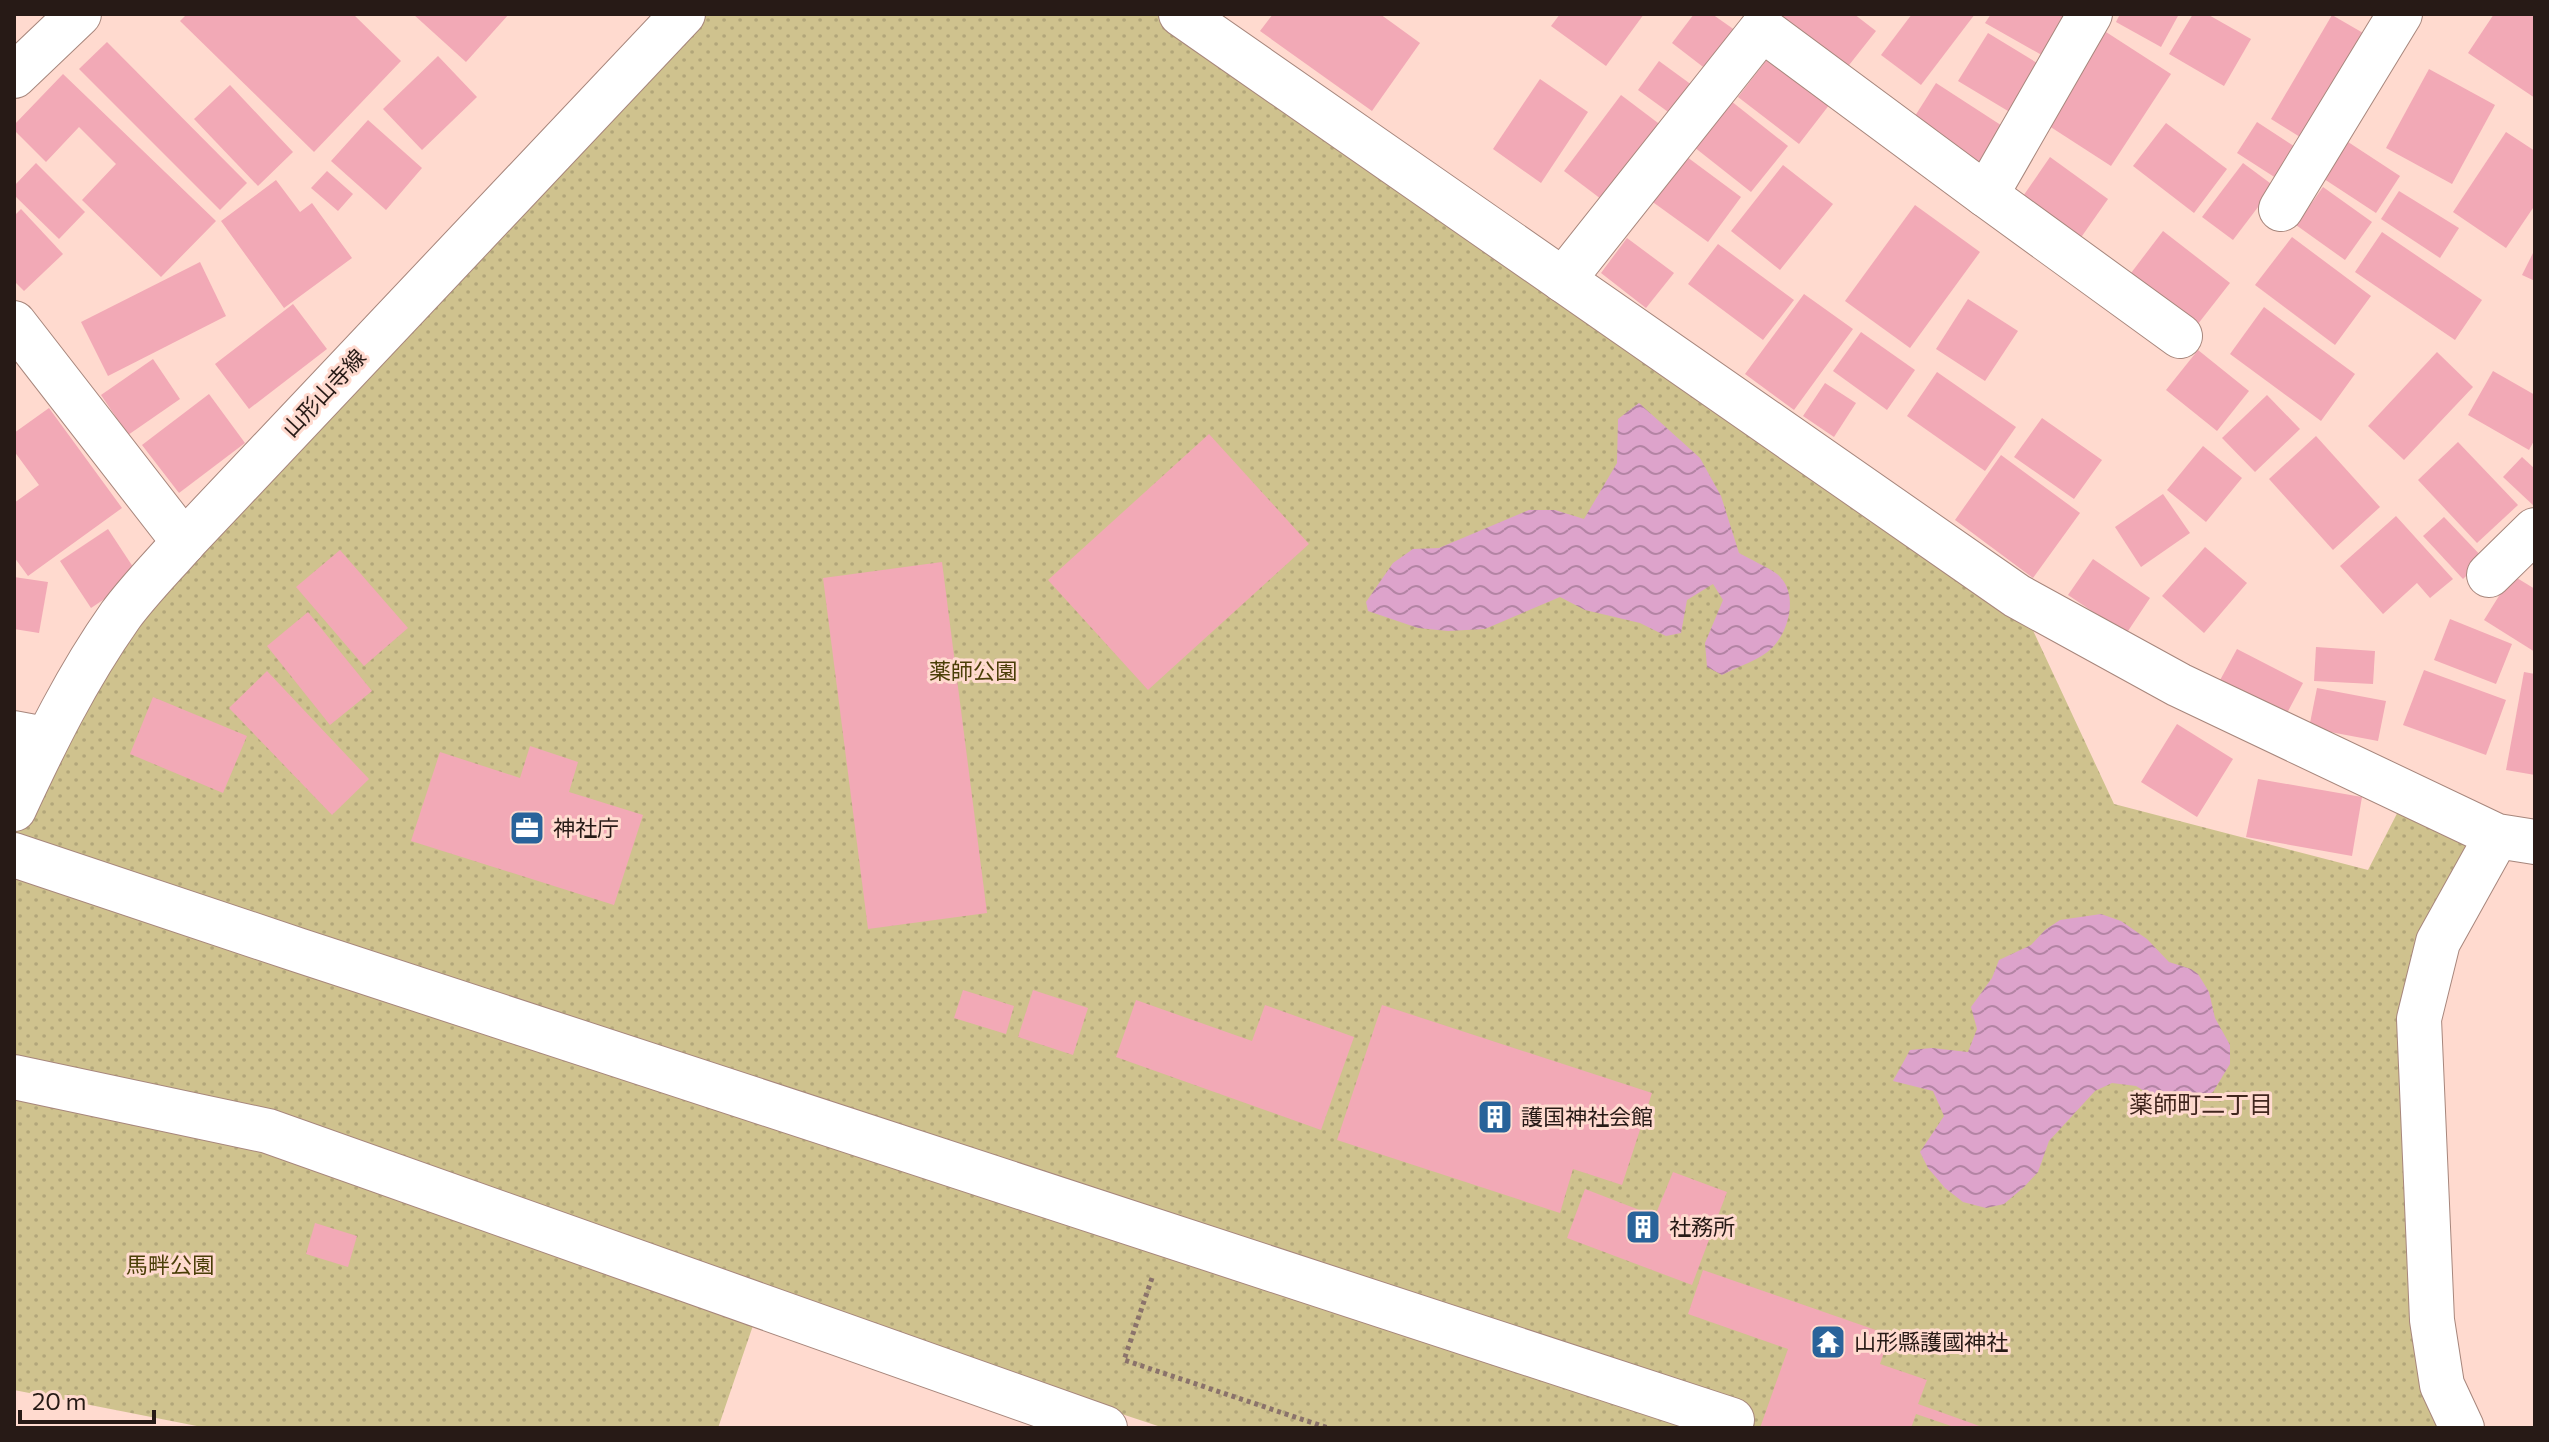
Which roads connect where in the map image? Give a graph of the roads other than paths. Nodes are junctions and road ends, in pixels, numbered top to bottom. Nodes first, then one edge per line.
1 (79, 14) edge
2 (1181, 14) edge
3 (2090, 14) edge
4 (2400, 14) edge
5 (666, 20) edge
6 (14, 76) edge
7 (1986, 195) junction
8 (2281, 209) dead end
9 (1563, 280) junction
10 (14, 323) edge
11 (2180, 336) dead end
12 (2535, 530) edge
13 (184, 542) junction
14 (2489, 575) dead end
15 (30, 736) edge
16 (14, 809) edge
17 (2516, 839) edge
18 (14, 855) edge
19 (14, 1077) edge
20 (1732, 1420) dead end
21 (1105, 1428) edge
22 (2462, 1428) edge

1 - 6 street
2 - 9 street
3 - 7 street
4 - 8 street
5 - 13 street, 山形山寺線
7 - 9 street
7 - 11 street
9 - 17 street
10 - 13 street
12 - 14 street
13 - 15 street, 山形山寺線
15 - 16 street, 山形山寺線
17 - 22 street
18 - 20 street
19 - 21 street

